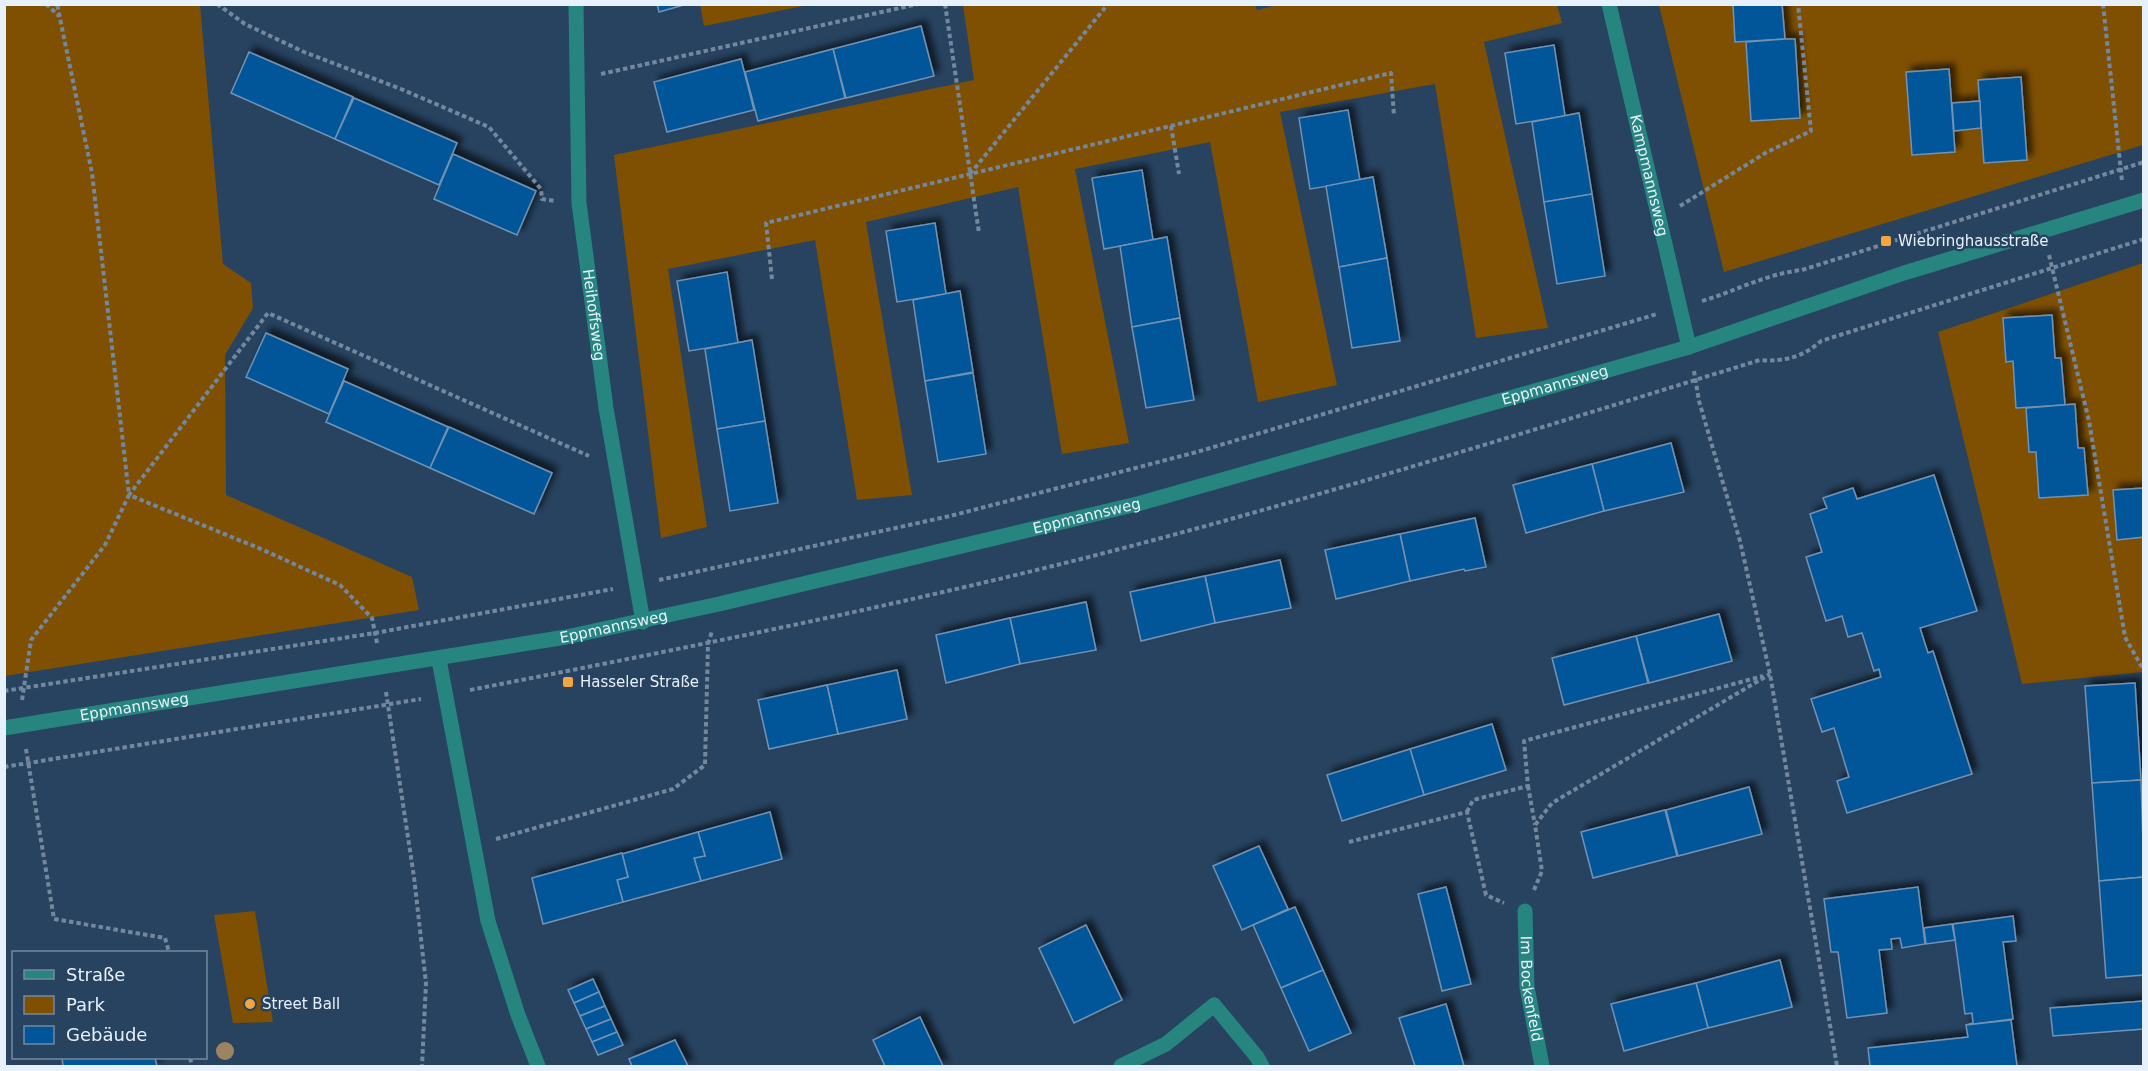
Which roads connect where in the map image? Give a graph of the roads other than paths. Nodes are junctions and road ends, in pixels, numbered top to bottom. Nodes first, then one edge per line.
1 (576, 4) edge
2 (1609, 4) edge
3 (2144, 200) edge
4 (1689, 346) junction
5 (643, 622) junction
6 (439, 660) junction
7 (4, 728) edge
8 (1525, 911) road end
9 (538, 1066) edge
10 (1121, 1066) edge
11 (1262, 1066) edge
12 (1542, 1066) edge

1 - 5 street, Heihoffsweg
2 - 4 street, Kampmannsweg
3 - 4 street, Eppmannsweg
4 - 5 street, Eppmannsweg
5 - 6 street, Eppmannsweg
6 - 7 street, Eppmannsweg
6 - 9 street
8 - 12 street, Im Bockenfeld
10 - 11 street

